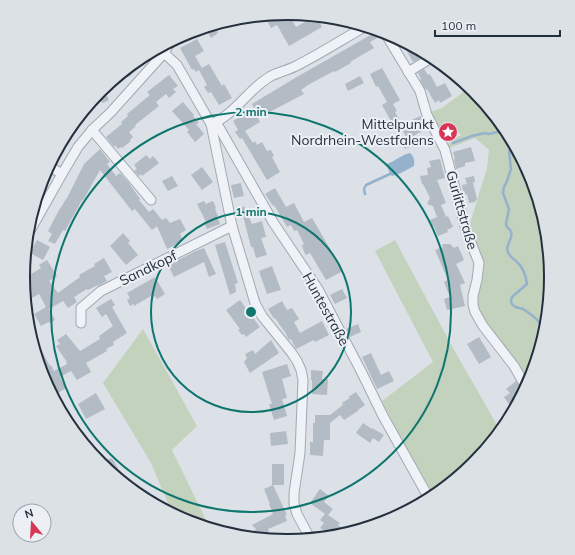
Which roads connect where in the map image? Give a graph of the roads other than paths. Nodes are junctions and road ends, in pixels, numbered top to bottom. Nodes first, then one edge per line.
1 (358, 30) edge
2 (389, 42) edge
3 (164, 53) joint
4 (427, 60) edge
5 (408, 72) junction
6 (214, 123) junction
7 (92, 130) junction
8 (54, 169) edge
9 (62, 174) junction
10 (151, 200) dead end
11 (37, 218) edge
12 (232, 226) junction
13 (81, 323) dead end
14 (523, 381) edge
15 (427, 494) edge
16 (308, 534) edge

1 - 6 street
2 - 5 street, Gurlittstraße
3 - 6 street, Huntestraße
3 - 7 street
4 - 5 street
5 - 14 street, Gurlittstraße
6 - 12 street
6 - 15 street, Huntestraße
7 - 9 street
7 - 10 street
8 - 9 street
9 - 11 street
12 - 13 street, Sandkopf
12 - 16 street

